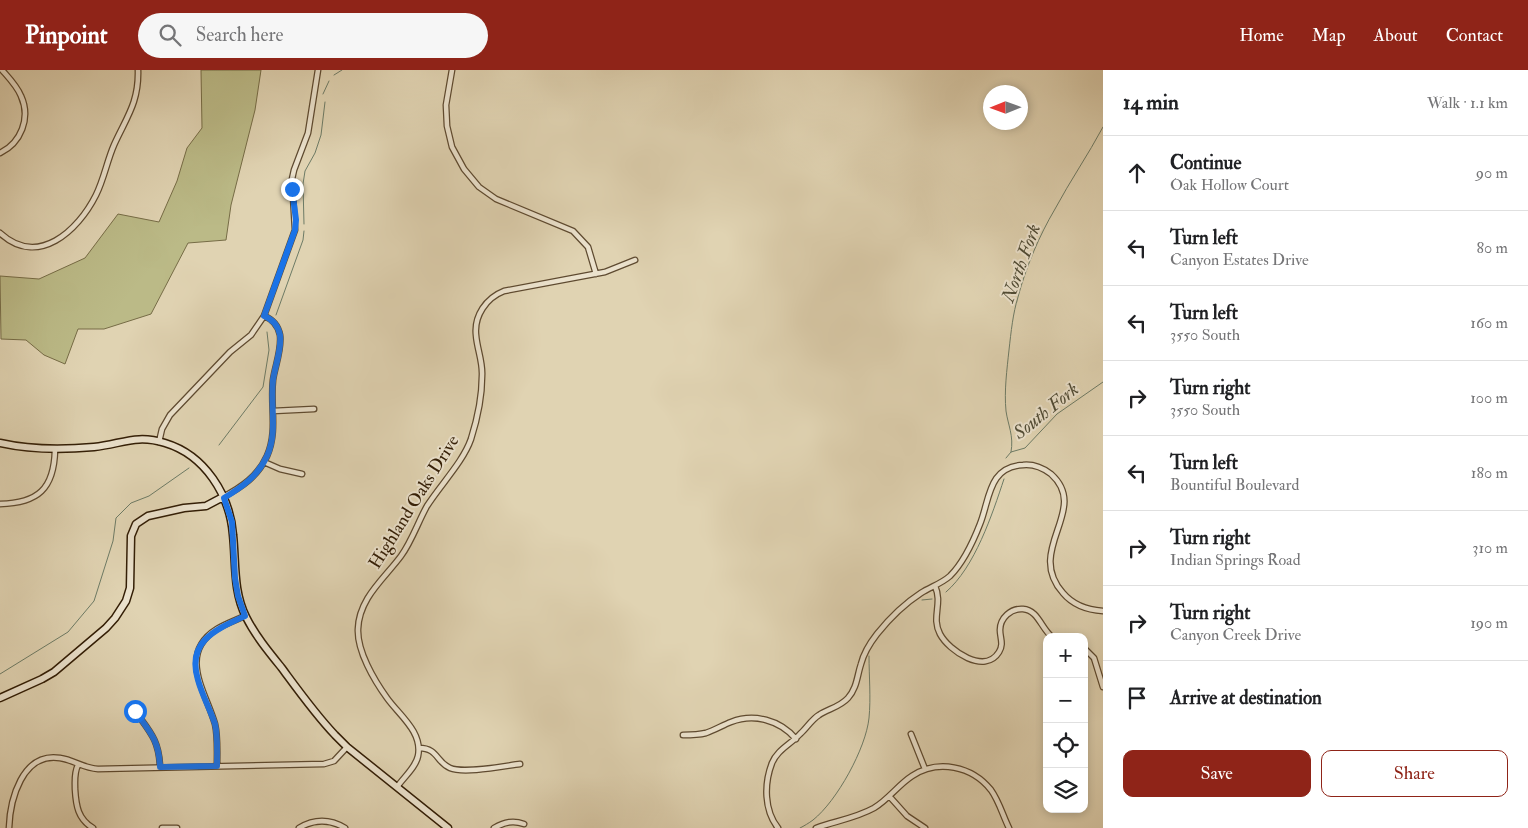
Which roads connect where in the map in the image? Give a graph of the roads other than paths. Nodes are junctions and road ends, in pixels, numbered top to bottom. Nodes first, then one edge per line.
1 (2, 70) edge
2 (138, 70) edge
3 (318, 70) edge
4 (452, 70) edge
5 (0, 153) edge
6 (0, 233) edge
7 (636, 260) dead end
8 (596, 274) junction
9 (264, 316) junction
10 (314, 409) dead end
11 (273, 411) junction
12 (0, 442) edge
13 (159, 442) junction
14 (54, 450) junction
15 (264, 462) junction
16 (302, 474) dead end
17 (224, 498) junction
18 (0, 504) edge
19 (935, 586) junction
20 (1103, 611) edge
21 (245, 616) junction
22 (1048, 633) edge
23 (1088, 652) edge
24 (1103, 687) edge
25 (0, 698) edge
26 (135, 711) dead end
27 (911, 734) dead end
28 (683, 735) dead end
29 (796, 739) junction
30 (347, 747) junction
31 (419, 748) junction
32 (520, 764) dead end
33 (78, 765) junction
34 (217, 766) junction
35 (160, 767) junction
36 (925, 769) junction
37 (397, 787) junction
38 (890, 797) junction
39 (524, 824) dead end
40 (9, 828) edge
41 (93, 828) edge
42 (162, 828) edge
43 (177, 828) edge
44 (299, 828) edge
45 (345, 828) edge
46 (448, 828) edge
47 (494, 828) edge
48 (778, 828) edge
49 (816, 828) edge
50 (925, 828) edge
51 (1009, 828) edge

1 - 5 street
2 - 6 street
3 - 9 street
4 - 8 street
7 - 8 street, Highland Oaks Drive
8 - 31 street, Highland Oaks Drive
9 - 11 street
9 - 13 street
10 - 11 street
11 - 15 street
12 - 14 main road
13 - 14 main road
13 - 17 main road
14 - 18 street
15 - 16 street
15 - 17 street
17 - 21 main road
17 - 25 main road
19 - 20 street
19 - 22 street
19 - 29 street
21 - 30 main road
21 - 34 street
23 - 24 street
26 - 35 street
27 - 36 street
28 - 29 street
29 - 48 street
30 - 34 street
30 - 37 main road
31 - 32 street
31 - 37 street
33 - 35 street
33 - 40 street
33 - 41 street
34 - 35 street
36 - 38 street
36 - 51 street
37 - 46 main road
38 - 49 street
38 - 50 street
39 - 47 street
42 - 43 street
44 - 45 street

